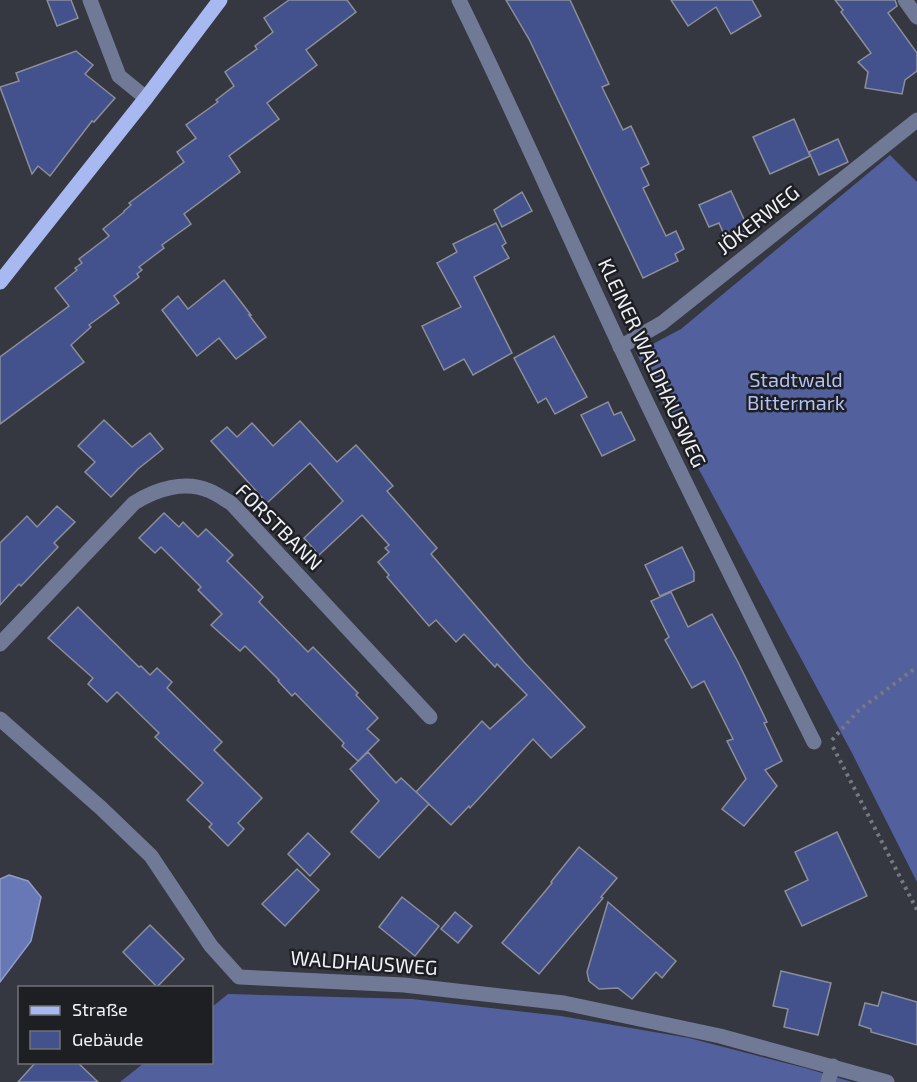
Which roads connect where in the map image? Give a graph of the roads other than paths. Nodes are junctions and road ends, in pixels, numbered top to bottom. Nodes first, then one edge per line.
1 (90, 0) edge
2 (220, 0) edge
3 (459, 0) edge
4 (905, 0) edge
5 (917, 17) edge
6 (146, 98) junction
7 (917, 120) edge
8 (0, 282) edge
9 (620, 347) junction
10 (0, 644) edge
11 (430, 717) dead end
12 (0, 719) edge
13 (814, 741) dead end
14 (833, 1066) junction
15 (828, 1082) edge
16 (887, 1082) edge

1 - 6 street
2 - 6 main road
3 - 9 street, KLEINER WALDHAUSWEG
4 - 5 street
6 - 8 main road
7 - 9 street, JÖKERWEG
9 - 13 street, KLEINER WALDHAUSWEG
10 - 11 street, FORSTBANN
12 - 14 street, WALDHAUSWEG
14 - 15 street
14 - 16 street, WALDHAUSWEG

